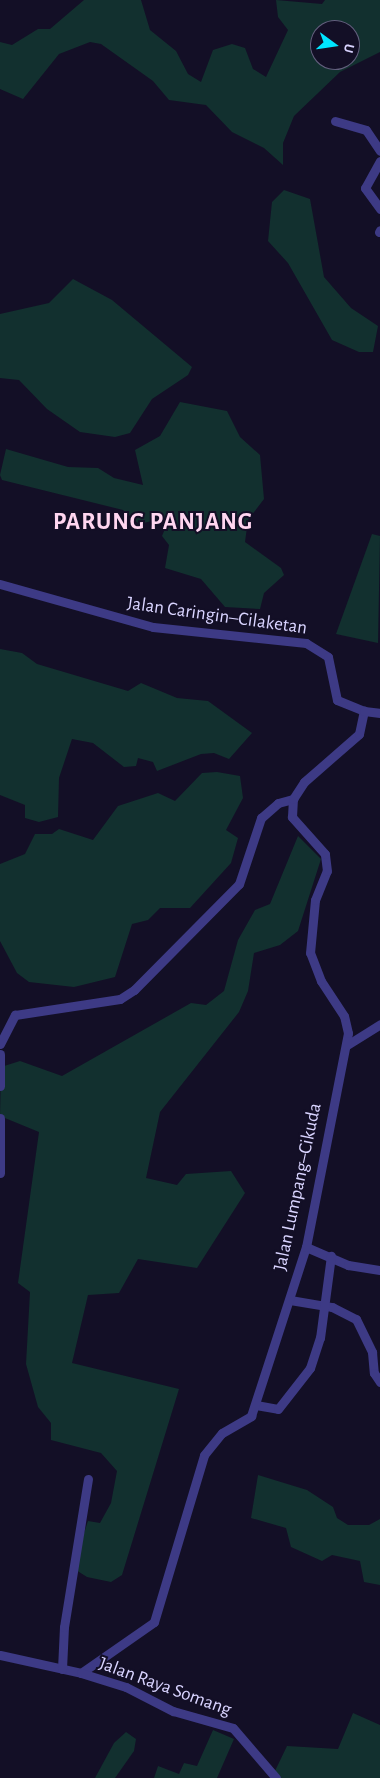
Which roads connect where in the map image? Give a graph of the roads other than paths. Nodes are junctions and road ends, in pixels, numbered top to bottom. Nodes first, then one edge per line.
1 (335, 122) dead end
2 (380, 151) edge
3 (380, 161) edge
4 (380, 209) edge
5 (0, 584) edge
6 (364, 711) junction
7 (380, 713) edge
8 (293, 799) junction
9 (380, 1024) edge
10 (0, 1044) edge
11 (347, 1045) junction
12 (0, 1054) edge
13 (0, 1086) edge
14 (0, 1118) edge
15 (0, 1173) edge
16 (306, 1247) junction
17 (331, 1256) junction
18 (380, 1270) edge
19 (290, 1300) junction
20 (324, 1306) junction
21 (380, 1382) edge
22 (256, 1405) junction
23 (88, 1479) dead end
24 (0, 1655) edge
25 (62, 1669) junction
26 (81, 1674) junction
27 (276, 1778) edge

1 - 2 street
3 - 4 street
5 - 6 street, Jalan Caringin–Cilaketan
6 - 7 street
6 - 8 street
8 - 10 street
8 - 11 street, Jalan Lumpang–Cikuda
9 - 11 street
11 - 16 street, Jalan Lumpang–Cikuda
12 - 13 street
14 - 15 street
16 - 17 street
16 - 19 street, Jalan Lumpang–Cikuda
17 - 18 street
17 - 20 street
19 - 20 street
19 - 22 street, Jalan Lumpang–Cikuda
20 - 21 street
20 - 22 street
22 - 26 street, Jalan Lumpang–Cikuda
23 - 25 street
24 - 25 street
25 - 26 street
26 - 27 street, Jalan Raya Somang

